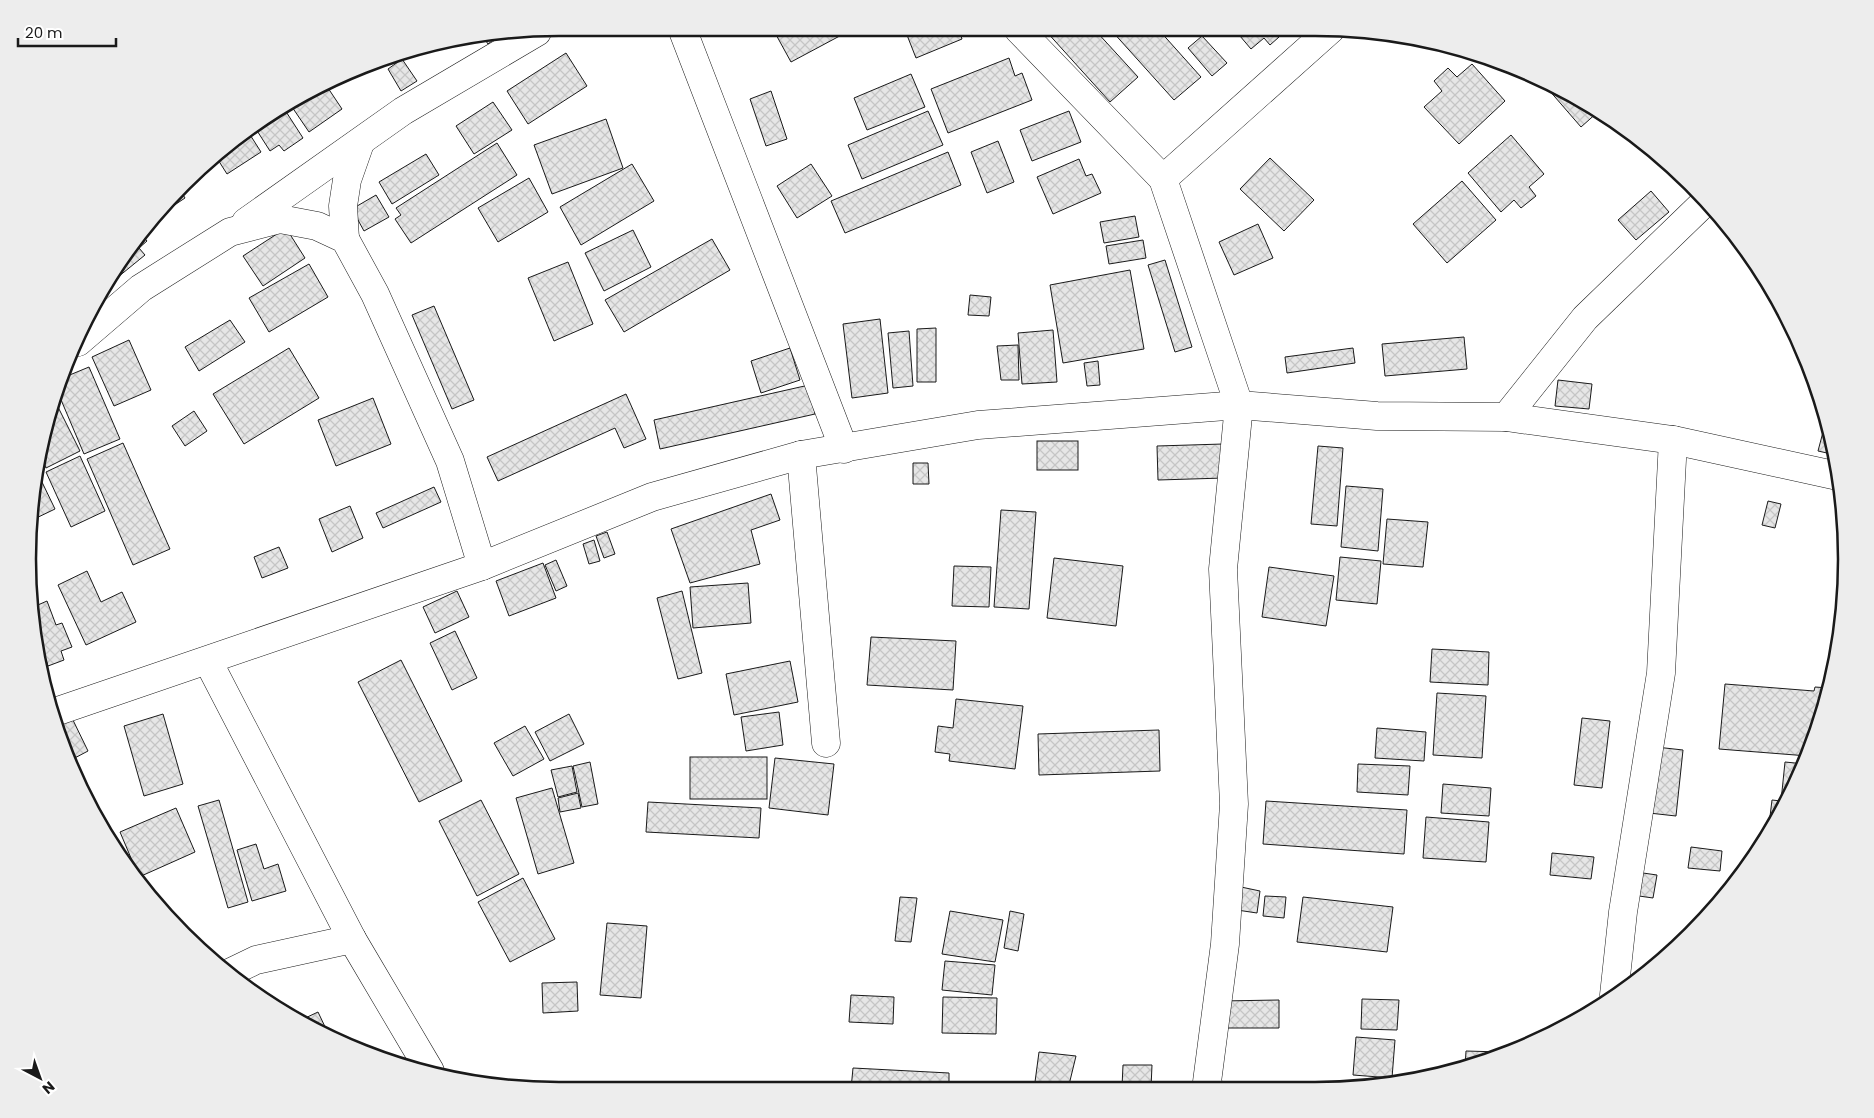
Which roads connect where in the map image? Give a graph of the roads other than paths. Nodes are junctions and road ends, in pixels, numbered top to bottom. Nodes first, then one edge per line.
1 (685, 36) edge
2 (1025, 36) edge
3 (1323, 36) edge
4 (529, 37) edge
5 (360, 143) junction
6 (1163, 179) junction
7 (1701, 206) edge
8 (230, 232) junction
9 (345, 239) junction
10 (87, 334) edge
11 (1239, 405) junction
12 (1506, 417) junction
13 (1673, 440) junction
14 (844, 448) junction
15 (802, 455) junction
16 (1831, 474) edge
17 (482, 566) junction
18 (208, 661) junction
19 (59, 711) edge
20 (826, 743) dead end
21 (352, 939) junction
22 (236, 970) edge
23 (1615, 987) edge
24 (426, 1065) edge
25 (1206, 1082) edge

1 - 14 street
2 - 6 street
3 - 6 street
4 - 5 street
5 - 8 street
5 - 9 street
6 - 11 street
7 - 12 street
8 - 9 street
8 - 10 street
9 - 17 street
11 - 12 street
11 - 14 street
11 - 25 street
12 - 13 street
13 - 16 street
13 - 23 street
14 - 15 street
15 - 17 street
15 - 20 street
17 - 18 street
18 - 19 street
18 - 21 street
21 - 22 street
21 - 24 street

